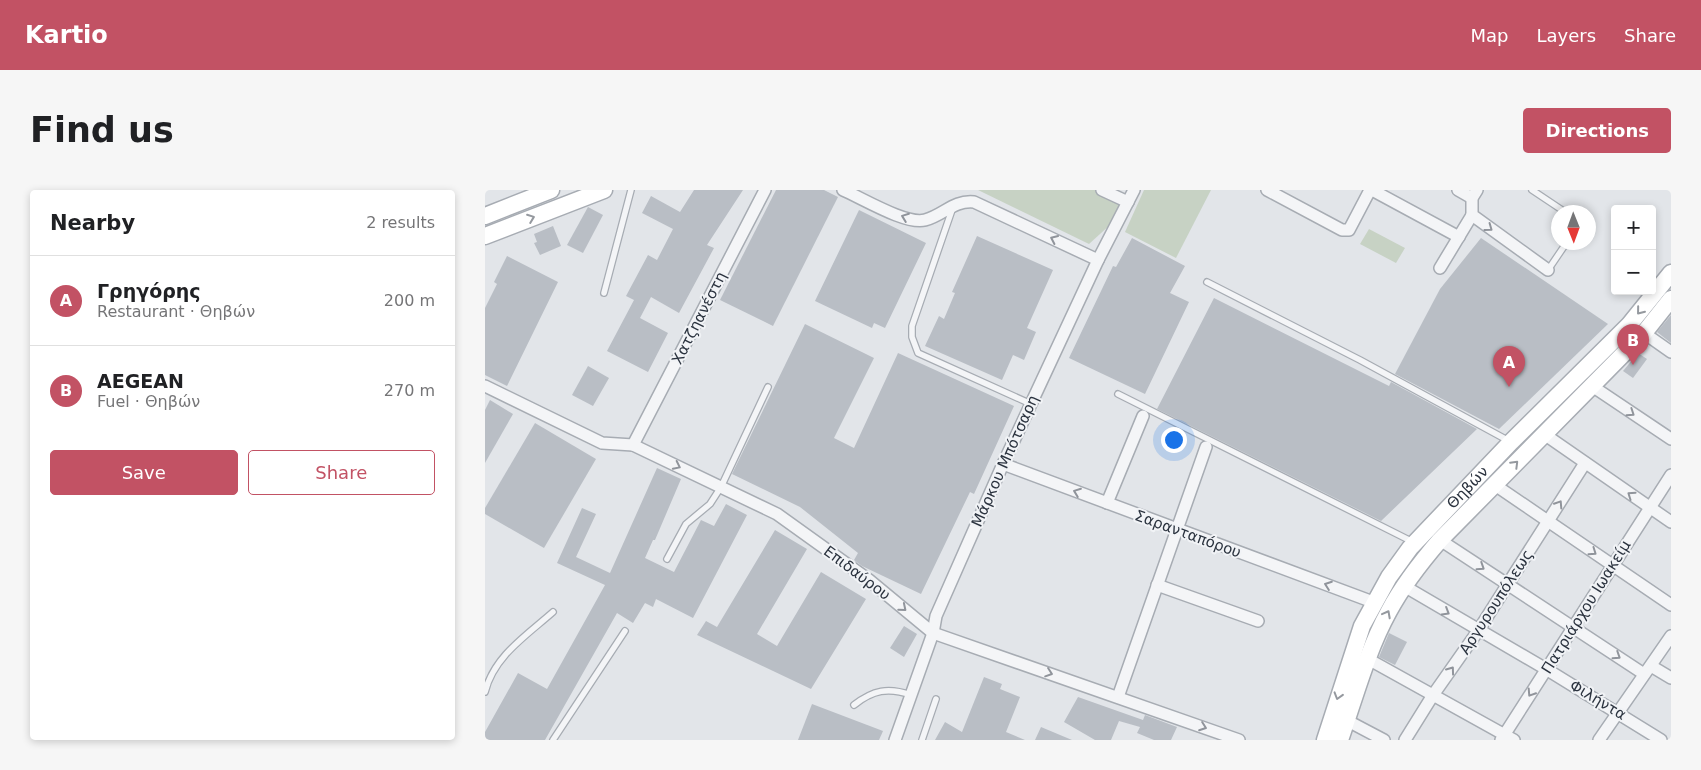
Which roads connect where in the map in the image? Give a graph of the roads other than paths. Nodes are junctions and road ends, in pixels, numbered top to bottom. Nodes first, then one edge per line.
1 (551, 190) edge
2 (604, 190) edge
3 (631, 190) edge
4 (765, 190) edge
5 (843, 190) edge
6 (1102, 190) edge
7 (1134, 190) edge
8 (1267, 190) edge
9 (1371, 190) edge
10 (1458, 190) edge
11 (1532, 190) edge
12 (1474, 194) edge
13 (1128, 202) junction
14 (955, 204) junction
15 (1554, 205) edge
16 (1471, 215) junction
17 (485, 216) edge
18 (485, 236) edge
19 (1459, 237) junction
20 (1562, 250) edge
21 (1098, 260) junction
22 (1440, 268) dead end
23 (1548, 270) joint
24 (1671, 273) edge
25 (1207, 282) dead end
26 (604, 294) dead end
27 (1671, 299) edge
28 (1644, 333) junction
29 (1671, 352) edge
30 (485, 386) edge
31 (1592, 386) junction
32 (768, 387) dead end
33 (1118, 394) dead end
34 (1031, 404) junction
35 (1143, 416) dead end
36 (1545, 434) junction
37 (1671, 439) edge
38 (1511, 442) junction
39 (633, 445) junction
40 (1206, 447) dead end
41 (1585, 463) junction
42 (1003, 464) junction
43 (1671, 475) edge
44 (1495, 484) junction
45 (721, 487) junction
46 (1107, 503) junction
47 (1650, 508) junction
48 (1548, 521) junction
49 (1671, 522) edge
50 (1177, 530) junction
51 (1440, 540) junction
52 (1415, 542) junction
53 (667, 559) dead end
54 (1612, 565) junction
55 (1507, 584) junction
56 (1157, 585) junction
57 (1404, 586) junction
58 (1373, 602) junction
59 (1671, 605) edge
60 (553, 612) dead end
61 (1258, 621) dead end
62 (1572, 626) junction
63 (625, 630) dead end
64 (1478, 631) junction
65 (933, 633) junction
66 (1671, 636) edge
67 (1368, 659) junction
68 (1547, 669) junction
69 (1647, 670) junction
70 (1671, 678) edge
71 (485, 692) edge
72 (911, 695) junction
73 (1433, 695) junction
74 (1118, 697) junction
75 (936, 699) dead end
76 (854, 705) dead end
77 (1618, 712) junction
78 (1346, 720) junction
79 (1507, 738) edge
80 (553, 740) edge
81 (895, 740) edge
82 (922, 740) edge
83 (1239, 740) edge
84 (1325, 740) edge
85 (1340, 740) edge
86 (1384, 740) edge
87 (1405, 740) edge
88 (1599, 740) edge
89 (1661, 740) edge

1 - 17 main road
18 -> 2 main road
3 - 26 lane
4 - 39 street, Χατζηανέστη
14 -> 5 street
6 - 13 street
7 - 13 street, Μάρκου Μπότσαρη
8 - 9 street
9 - 19 street
10 - 12 street
11 - 15 lane
12 - 16 street
13 - 21 street, Μάρκου Μπότσαρη
21 -> 14 street
14 - 34 lane
16 - 19 street
16 -> 23 street
19 - 22 street
20 - 23 lane
21 - 34 street, Μάρκου Μπότσαρη
24 -> 38 main road, Θηβών
25 - 38 lane
27 - 28 main road, Θηβών
28 - 29 street
28 - 31 main road, Θηβών
30 - 39 street, Επιδαύρου
31 - 36 main road, Θηβών
31 -> 37 street
32 - 45 lane
33 - 52 lane
34 - 42 street, Μάρκου Μπότσαρη
35 - 46 street
36 - 41 street
44 -> 36 main road, Θηβών
38 - 52 main road, Θηβών
39 -> 45 street, Επιδαύρου
40 - 50 street
47 -> 41 street
48 -> 41 street, Αργυρουπόλεως
46 -> 42 street, Σαρανταπόρου
42 - 65 street, Μάρκου Μπότσαρη
43 - 47 street, Πατριάρχου Ιωακείμ
44 - 48 street
44 - 51 main road, Θηβών
45 - 53 lane
45 -> 65 street, Επιδαύρου
46 - 50 street, Σαρανταπόρου
47 - 49 street
47 - 54 street, Πατριάρχου Ιωακείμ
48 -> 54 street
48 - 55 street, Αργυρουπόλεως
50 - 56 street
58 -> 50 street, Σαρανταπόρου
51 -> 55 street
51 - 57 main road, Θηβών
52 - 58 main road, Θηβών
54 - 59 street
54 - 62 street, Πατριάρχου Ιωακείμ
55 - 62 street
55 - 64 street, Αργυρουπόλεως
56 - 61 street
56 - 74 street
57 -> 64 street, Φιλήντα
67 -> 57 main road, Θηβών
58 -> 84 main road, Θηβών
60 - 71 lane
62 - 68 street, Πατριάρχου Ιωακείμ
62 -> 69 street
63 - 80 lane
64 - 68 street, Φιλήντα
73 -> 64 street, Αργυρουπόλεως
65 - 72 street, Μάρκου Μπότσαρη
65 -> 74 street, Επιδαύρου
66 - 69 street
67 - 73 street
67 - 78 main road, Θηβών
68 - 77 street, Φιλήντα
68 -> 79 street, Πατριάρχου Ιωακείμ
69 - 70 street
69 - 77 street
72 - 76 lane
72 - 81 street, Μάρκου Μπότσαρη
73 - 79 street
73 - 87 street, Αργυρουπόλεως
74 -> 83 street, Επιδαύρου
75 - 82 lane
77 - 88 street
77 - 89 street, Φιλήντα
78 - 85 main road, Θηβών
78 - 86 street

